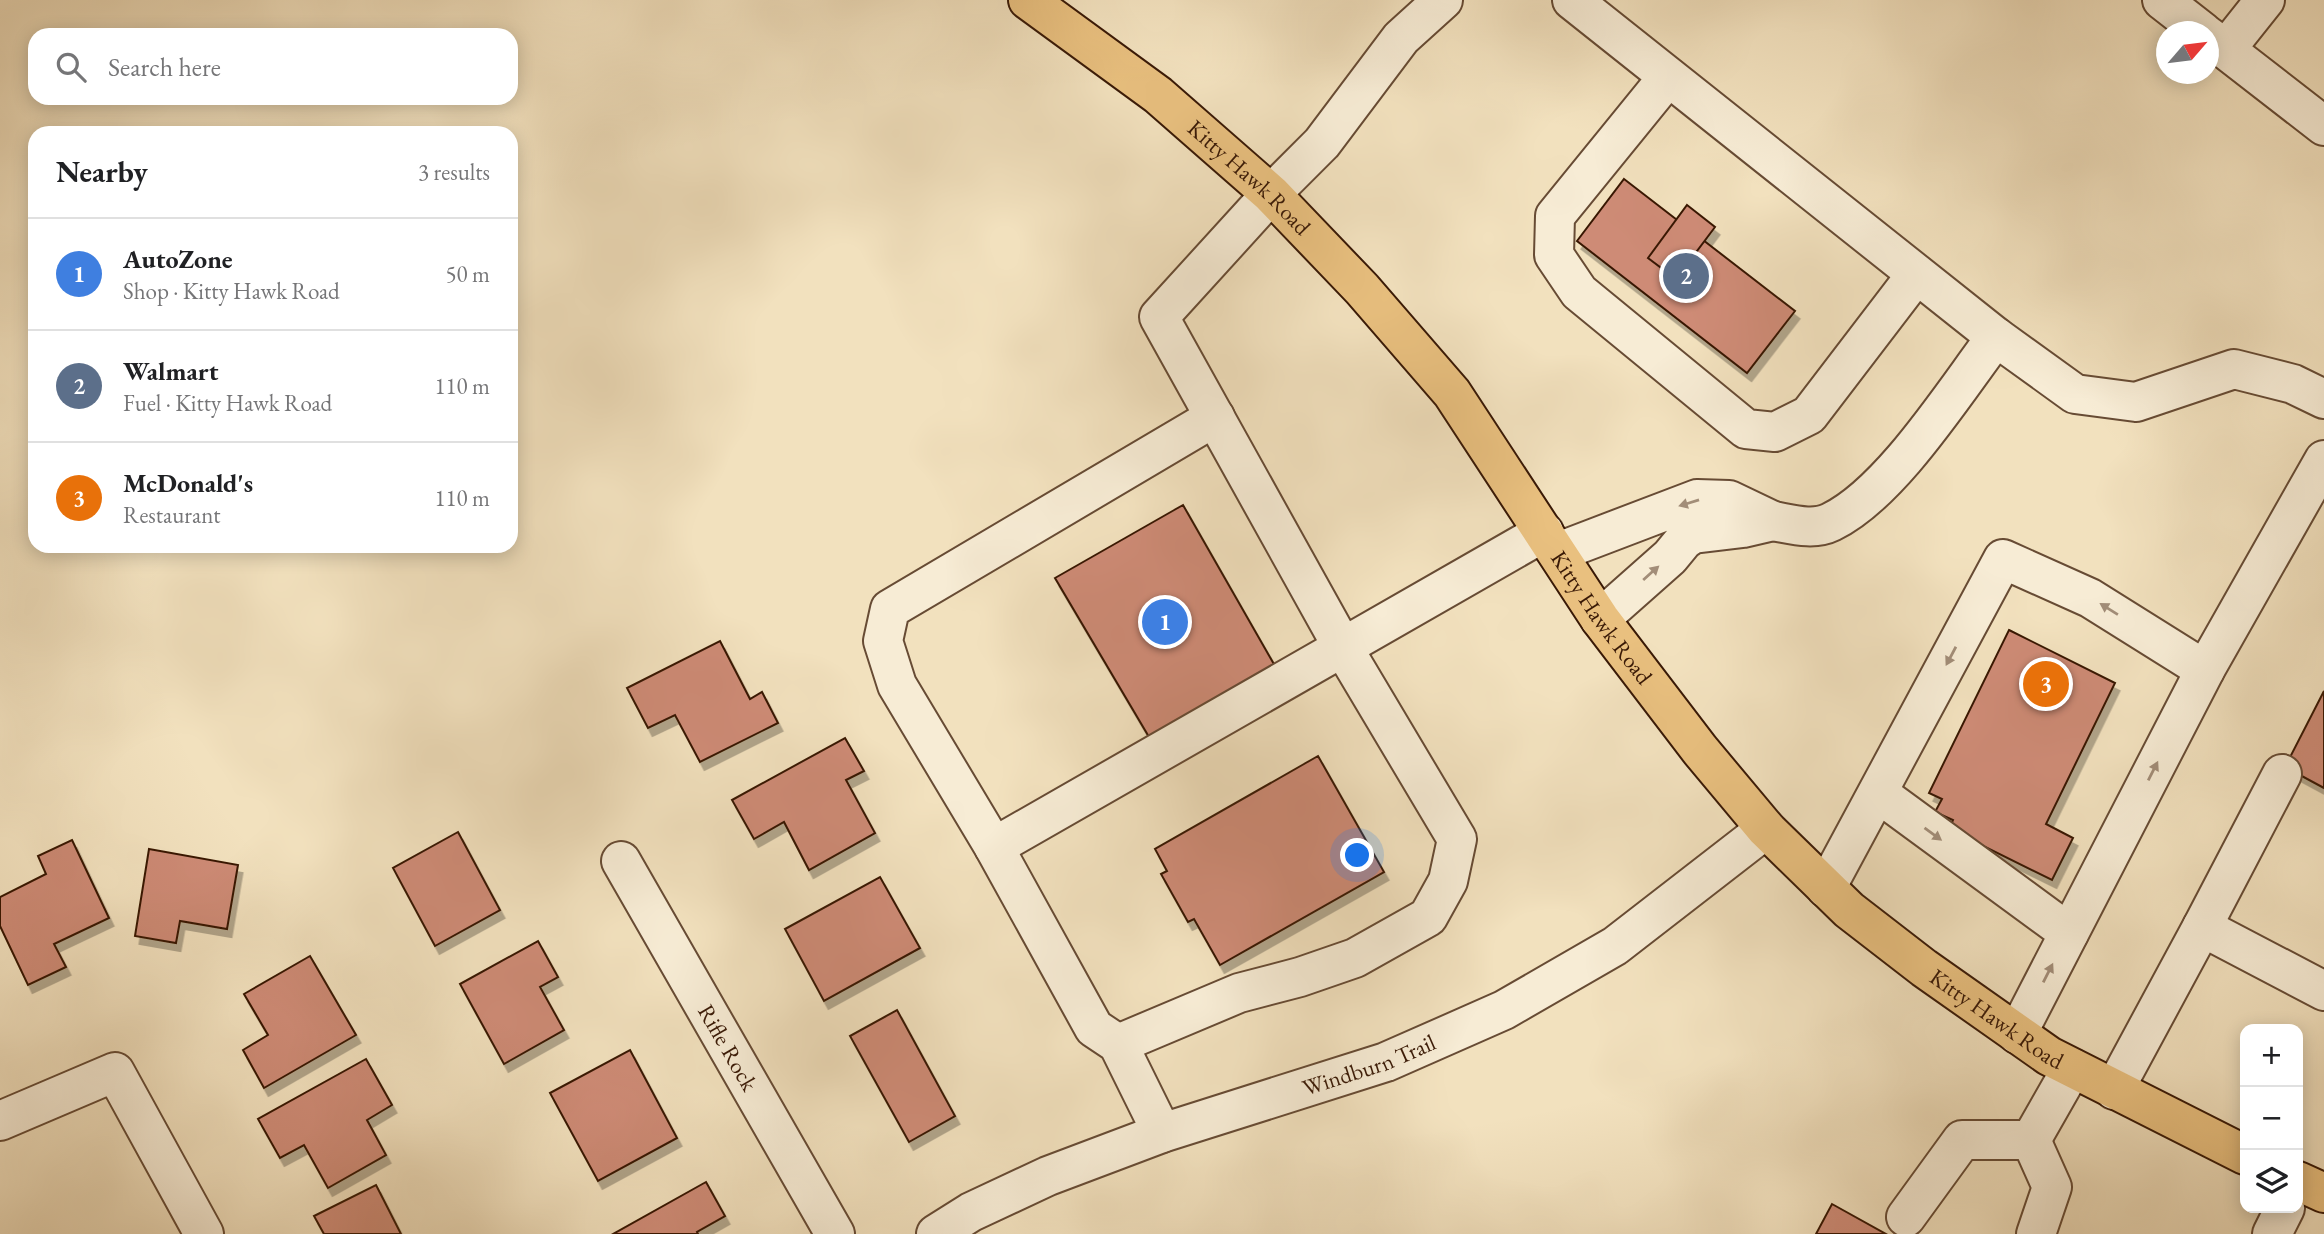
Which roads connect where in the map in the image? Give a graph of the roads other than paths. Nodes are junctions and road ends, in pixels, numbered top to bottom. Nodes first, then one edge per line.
1 (1028, 0) edge
2 (1443, 0) edge
3 (1572, 0) edge
4 (2162, 0) edge
5 (2265, 0) edge
6 (2189, 21) edge
7 (2219, 34) edge
8 (2219, 44) edge
9 (1668, 77) junction
10 (2324, 125) edge
11 (1271, 194) junction
12 (1916, 275) junction
13 (1996, 337) junction
14 (2324, 399) edge
15 (1215, 417) junction
16 (2324, 460) edge
17 (1773, 521) junction
18 (1551, 542) junction
19 (1600, 619) junction
20 (1342, 646) junction
21 (2205, 670) junction
22 (2282, 774) dead end
23 (1878, 793) junction
24 (1766, 829) junction
25 (994, 847) junction
26 (621, 861) dead end
27 (1826, 888) junction
28 (2202, 927) junction
29 (2069, 933) junction
30 (2324, 991) edge
31 (2017, 1034) junction
32 (1118, 1044) junction
33 (2072, 1068) junction
34 (2114, 1090) junction
35 (0, 1121) edge
36 (1162, 1133) junction
37 (2031, 1140) junction
38 (2240, 1153) edge
39 (2303, 1184) edge
40 (2324, 1193) edge
41 (2283, 1213) edge
42 (1906, 1217) dead end
43 (204, 1234) edge
44 (835, 1234) edge
45 (936, 1234) edge
46 (2036, 1234) edge
47 (2272, 1234) edge

1 - 11 main road, Kitty Hawk Road
2 - 11 street
3 - 9 street
4 - 6 street
5 - 7 street
8 - 10 street
9 - 12 street
9 - 12 street
11 - 15 street
11 - 18 main road, Kitty Hawk Road
12 - 13 street
13 - 14 street
13 - 17 street
15 - 20 street
15 - 25 street
16 - 21 street
17 -> 18 street
19 -> 17 street
18 - 19 main road, Kitty Hawk Road
18 - 20 street
19 - 24 main road, Kitty Hawk Road
20 - 25 street
20 - 32 street
21 -> 23 street
29 -> 21 street
22 - 28 street
23 - 27 street
23 -> 29 street
24 - 27 main road, Kitty Hawk Road
24 - 36 street, Windburn Trail
25 - 32 street
26 - 44 street, Rifle Rock
27 - 31 main road, Kitty Hawk Road
28 - 30 street
28 - 34 street
31 -> 29 street
31 - 33 main road, Kitty Hawk Road
32 - 36 street
33 - 34 main road, Kitty Hawk Road
33 - 37 street
34 - 38 main road, Kitty Hawk Road
35 - 43 street
36 - 45 street, Windburn Trail
37 - 42 street
37 - 46 street
39 - 40 main road
41 - 47 street

